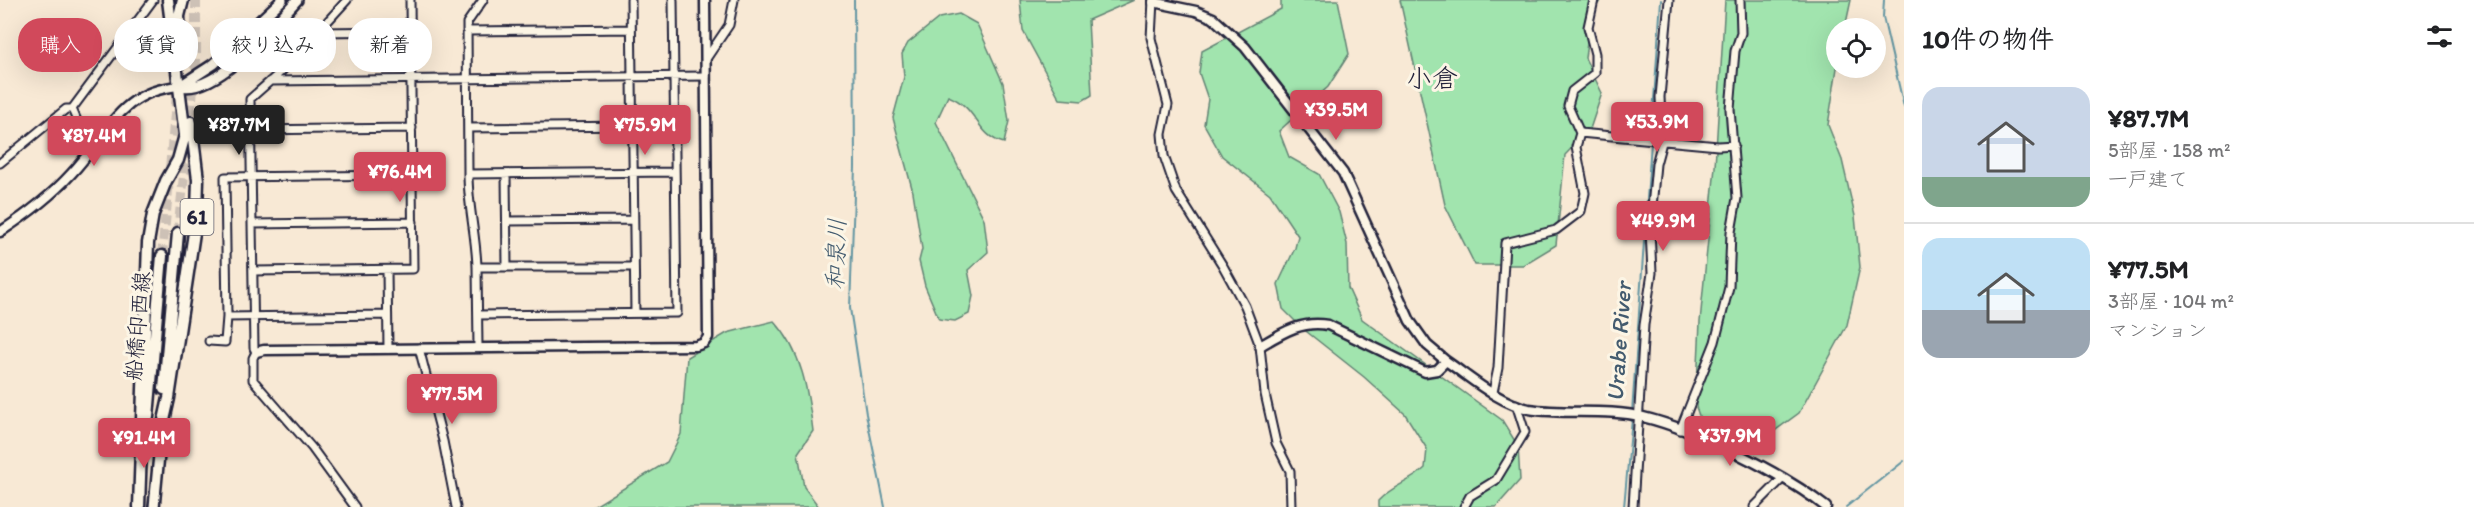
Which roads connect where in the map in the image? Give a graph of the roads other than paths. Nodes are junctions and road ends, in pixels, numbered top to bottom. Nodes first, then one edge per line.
1 (153, 0) edge
2 (168, 0) edge
3 (183, 0) edge
4 (282, 0) edge
5 (297, 0) edge
6 (347, 0) edge
7 (410, 0) edge
8 (483, 0) edge
9 (631, 0) edge
10 (673, 0) edge
11 (705, 0) edge
12 (734, 0) edge
13 (1594, 0) edge
14 (1670, 0) edge
15 (1740, 0) edge
16 (1153, 1) edge
17 (331, 18) edge
18 (411, 18) edge
19 (631, 29) junction
20 (467, 30) junction
21 (705, 59) junction
22 (279, 72) edge
23 (411, 72) edge
24 (706, 76) junction
25 (632, 77) junction
26 (674, 77) junction
27 (411, 79) junction
28 (467, 79) junction
29 (270, 81) junction
30 (184, 84) junction
31 (72, 109) junction
32 (632, 126) junction
33 (412, 128) junction
34 (468, 128) junction
35 (251, 130) junction
36 (1580, 133) junction
37 (1662, 141) junction
38 (1734, 145) junction
39 (90, 152) junction
40 (0, 163) edge
41 (633, 172) junction
42 (675, 172) junction
43 (468, 174) junction
44 (506, 174) junction
45 (412, 175) junction
46 (251, 177) junction
47 (633, 220) junction
48 (507, 221) junction
49 (413, 222) junction
50 (252, 224) junction
51 (0, 232) edge
52 (178, 233) tunnel mouth
53 (162, 256) tunnel mouth
54 (477, 267) junction
55 (507, 267) junction
56 (634, 267) junction
57 (387, 270) junction
58 (253, 271) junction
59 (634, 313) junction
60 (387, 315) junction
61 (478, 315) junction
62 (226, 317) junction
63 (253, 317) junction
64 (209, 341) dead end
65 (1260, 346) junction
66 (388, 348) junction
67 (420, 348) junction
68 (478, 348) junction
69 (256, 352) junction
70 (1446, 361) junction
71 (1493, 392) junction
72 (1516, 405) junction
73 (1640, 416) junction
74 (1680, 430) junction
75 (161, 434) junction
76 (1782, 479) junction
77 (139, 507) edge
78 (154, 507) edge
79 (355, 507) edge
80 (456, 507) edge
81 (1291, 507) edge
82 (1464, 507) edge
83 (1633, 507) edge
84 (1754, 507) edge
85 (1826, 507) edge

1 - 31 street
2 - 30 main road, 61
3 - 30 main road, 61
4 - 30 main road
5 - 30 main road
6 - 17 street
7 - 18 street
8 - 20 street
9 - 19 street
10 - 26 street
11 - 21 street
12 - 21 street
13 - 36 street
14 - 37 street
15 - 38 street
16 - 65 street
16 - 70 street
19 - 20 street
19 - 25 street
20 - 28 street
21 - 24 street
22 - 29 street
23 - 27 street
24 - 26 street
24 - 68 street
25 - 26 street
25 - 28 street
25 - 32 street
26 - 42 street
27 - 28 street
27 - 29 street
27 - 33 street
28 - 34 street
29 - 35 street
30 - 39 street
30 - 75 main road, 61
30 - 77 main road
31 - 39 street
31 - 40 street
32 - 34 street
32 - 41 street
33 - 35 street
33 - 45 street
34 - 43 street
35 - 46 street
36 - 37 street
36 - 71 street
37 - 38 street
37 - 73 street
38 - 74 street
39 - 51 street
41 - 42 street
41 - 44 street
41 - 47 street
42 - 59 street
43 - 44 street
43 - 54 street
44 - 48 street
45 - 46 street
45 - 49 street
46 - 50 street
46 - 62 street
47 - 48 street
47 - 56 street
48 - 55 street
49 - 50 street
49 - 57 street
50 - 58 street
52 - 75 main road, 船橋印西線 / 61
53 - 77 main road, 船橋印西線 / 61
54 - 55 street
54 - 61 street
55 - 56 street
56 - 59 street
57 - 58 street
57 - 60 street
58 - 63 street
59 - 61 street
60 - 63 street
60 - 66 street
61 - 68 street
62 - 63 street
62 - 64 street
63 - 69 street
65 - 70 street
65 - 81 street
66 - 67 street
66 - 69 street
67 - 68 street
67 - 80 street
69 - 79 street
70 - 71 street
71 - 72 street
72 - 73 street
72 - 82 street
73 - 74 street
73 - 83 street
74 - 76 street
75 - 78 main road
76 - 84 street
76 - 85 street

